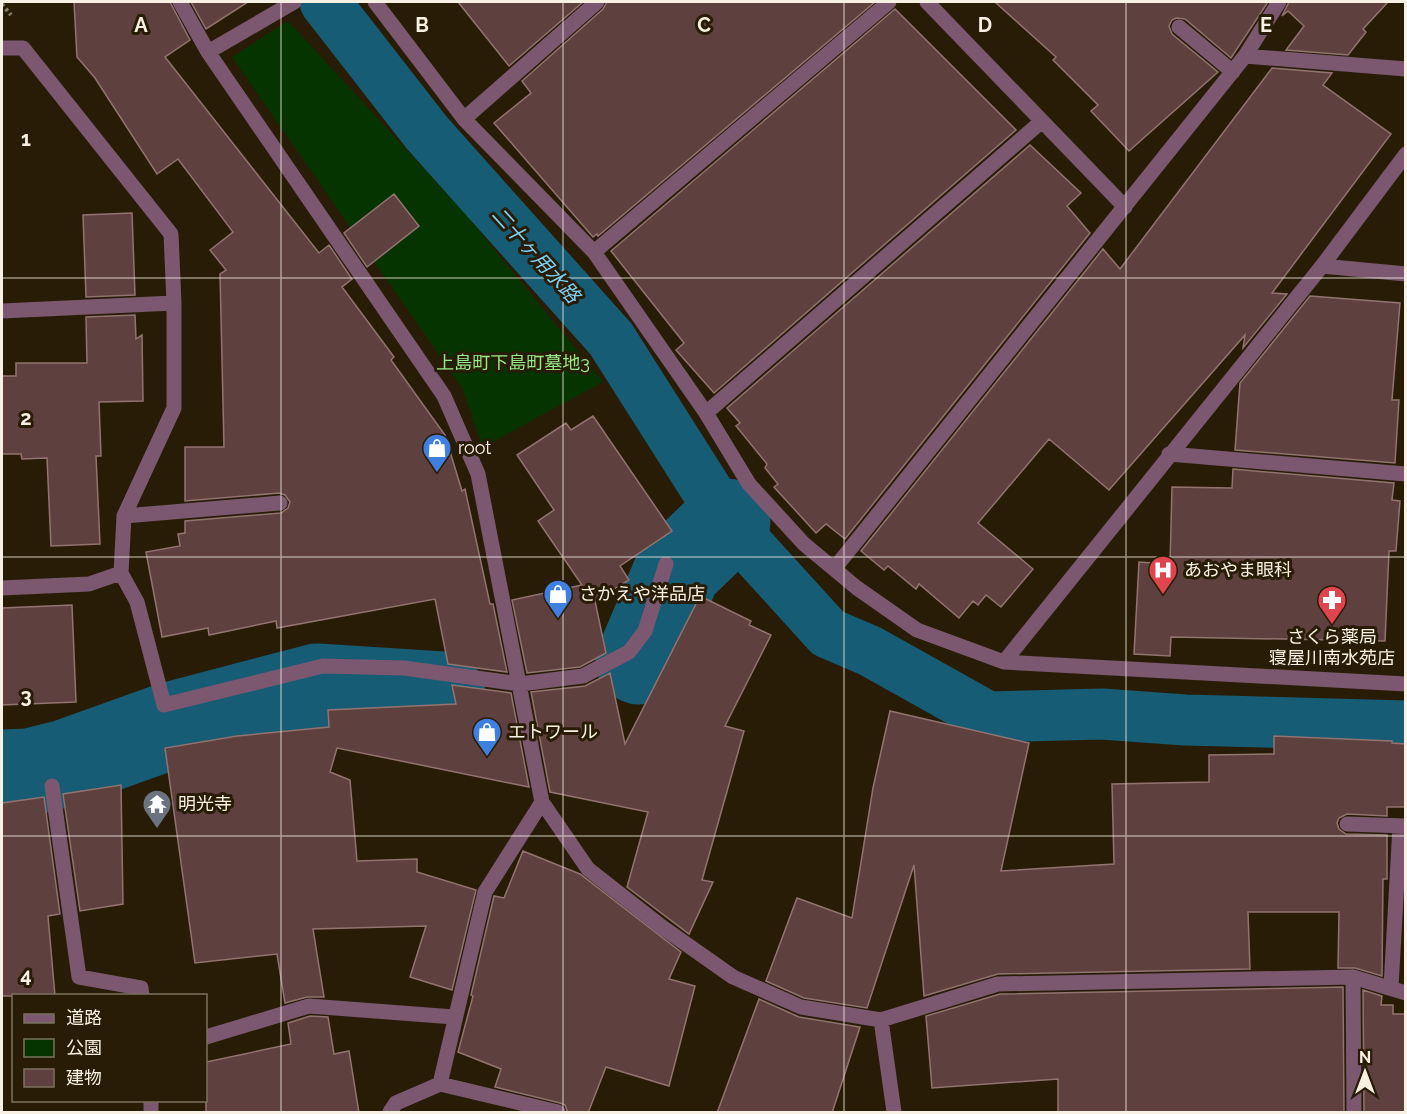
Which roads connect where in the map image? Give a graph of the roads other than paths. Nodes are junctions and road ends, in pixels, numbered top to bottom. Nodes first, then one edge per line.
1 (180, 2) edge
2 (294, 2) edge
3 (375, 2) edge
4 (597, 2) edge
5 (889, 2) edge
6 (927, 2) edge
7 (1279, 2) edge
8 (1179, 27) dead end
9 (2, 48) edge
10 (208, 52) junction
11 (1245, 56) junction
12 (1406, 69) edge
13 (1233, 72) junction
14 (464, 119) junction
15 (1042, 121) junction
16 (1406, 154) edge
17 (1125, 207) junction
18 (594, 252) junction
19 (1322, 266) junction
20 (1406, 274) edge
21 (174, 303) junction
22 (2, 311) edge
23 (706, 413) junction
24 (1169, 454) junction
25 (1406, 474) edge
26 (280, 503) dead end
27 (124, 516) junction
28 (666, 564) dead end
29 (834, 569) junction
30 (121, 573) junction
31 (2, 588) edge
32 (1004, 662) junction
33 (520, 684) junction
34 (1406, 684) edge
35 (52, 786) dead end
36 (542, 802) junction
37 (1347, 824) dead end
38 (1403, 826) edge
39 (1353, 977) junction
40 (1391, 987) junction
41 (1406, 993) edge
42 (142, 994) edge
43 (454, 1017) junction
44 (881, 1020) junction
45 (207, 1037) edge
46 (440, 1084) junction
47 (390, 1113) edge
48 (558, 1113) edge
49 (894, 1113) edge
50 (1354, 1113) edge

1 - 10 street
2 - 10 street
3 - 14 street
4 - 14 street
5 - 18 street
6 - 15 street
7 - 11 street
8 - 13 street
9 - 21 street
10 - 33 street
11 - 12 street
11 - 13 street
13 - 17 street
14 - 18 street
15 - 17 street
15 - 23 street
16 - 19 street
17 - 29 street
18 - 23 street
19 - 20 street
19 - 24 street
21 - 22 street
21 - 27 street
23 - 29 street
24 - 25 street
24 - 32 street
26 - 27 street
27 - 30 street
28 - 33 street
29 - 32 street
30 - 31 street
30 - 33 street
32 - 34 street
33 - 36 street
35 - 42 street
36 - 43 street
36 - 44 street
37 - 38 street
38 - 40 street
39 - 40 street
39 - 44 street
39 - 50 street
40 - 41 street
43 - 45 street
43 - 46 street
44 - 49 street
46 - 47 street
46 - 48 street

